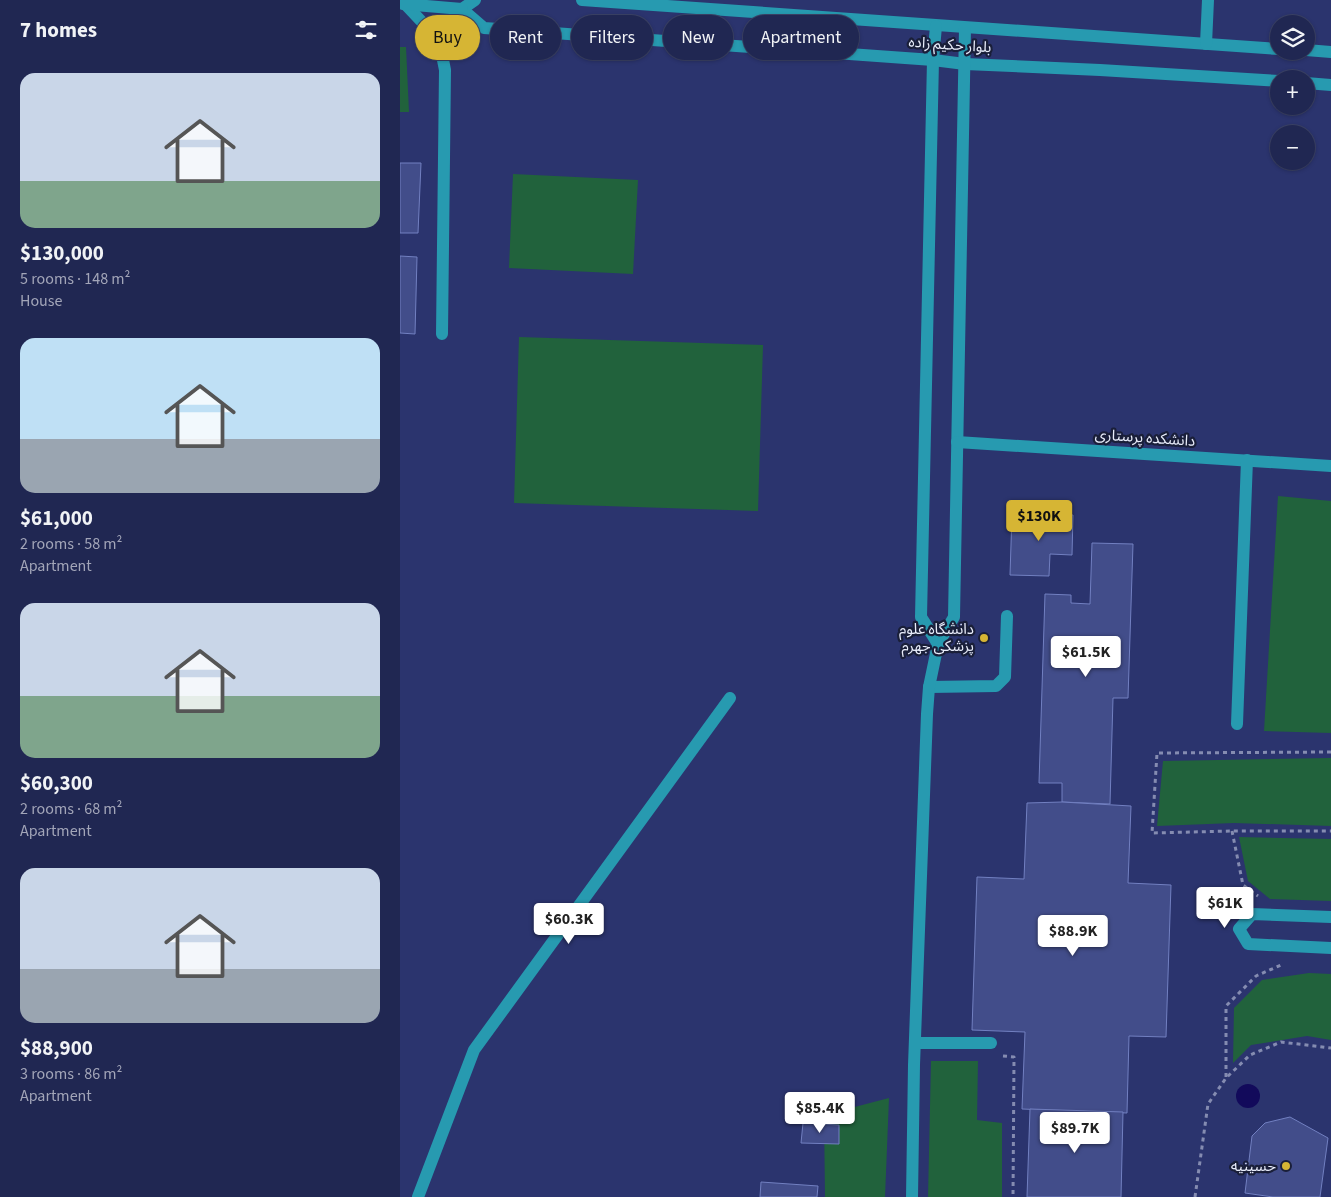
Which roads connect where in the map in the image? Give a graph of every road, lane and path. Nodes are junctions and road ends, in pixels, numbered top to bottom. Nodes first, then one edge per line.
1 (475, 0) edge
2 (582, 0) edge
3 (1208, 0) edge
4 (403, 3) edge
5 (462, 8) junction
6 (936, 26) junction
7 (965, 28) junction
8 (1206, 44) junction
9 (1270, 48) edge
10 (1315, 51) edge
11 (1331, 52) edge
12 (933, 60) junction
13 (965, 64) junction
14 (1270, 80) edge
15 (1315, 84) edge
16 (1331, 85) edge
17 (442, 334) dead end
18 (957, 442) junction
19 (1247, 460) junction
20 (1331, 466) edge
21 (1006, 616) dead end
22 (938, 644) junction
23 (929, 687) junction
24 (730, 698) dead end
25 (1237, 724) dead end
26 (1331, 752) edge
27 (1232, 831) junction
28 (1331, 831) edge
29 (1262, 899) dead end
30 (1331, 917) edge
31 (1331, 948) edge
32 (1288, 965) dead end
33 (915, 1043) junction
34 (991, 1043) dead end
35 (1331, 1048) edge
36 (996, 1056) dead end
37 (1226, 1078) junction
38 (418, 1197) edge
39 (912, 1197) edge
40 (1013, 1197) edge
41 (1194, 1197) edge

1 - 5 street
2 - 6 street, بلوار حکیم زاده
3 - 8 street
4 - 5 street
4 - 17 street
5 - 12 street, بلوار حکیم زاده
6 - 7 street, بلوار حکیم زاده
6 - 12 street
7 - 8 street, بلوار حکیم زاده
7 - 13 street
8 - 9 street, بلوار حکیم زاده
10 - 11 street
12 - 13 street, بلوار حکیم زاده
12 - 22 street
13 - 14 street, بلوار حکیم زاده
13 - 18 street
15 - 16 street
18 - 19 street, دانشکده پرستاری
18 - 22 street
19 - 20 street, دانشکده پرستاری
19 - 25 street
21 - 23 street
22 - 23 street
23 - 33 street
24 - 38 street
26 - 27 path
27 - 28 path
27 - 29 path
30 - 31 street
32 - 37 path
33 - 34 street
33 - 39 street
35 - 37 path
36 - 40 path
37 - 41 path

